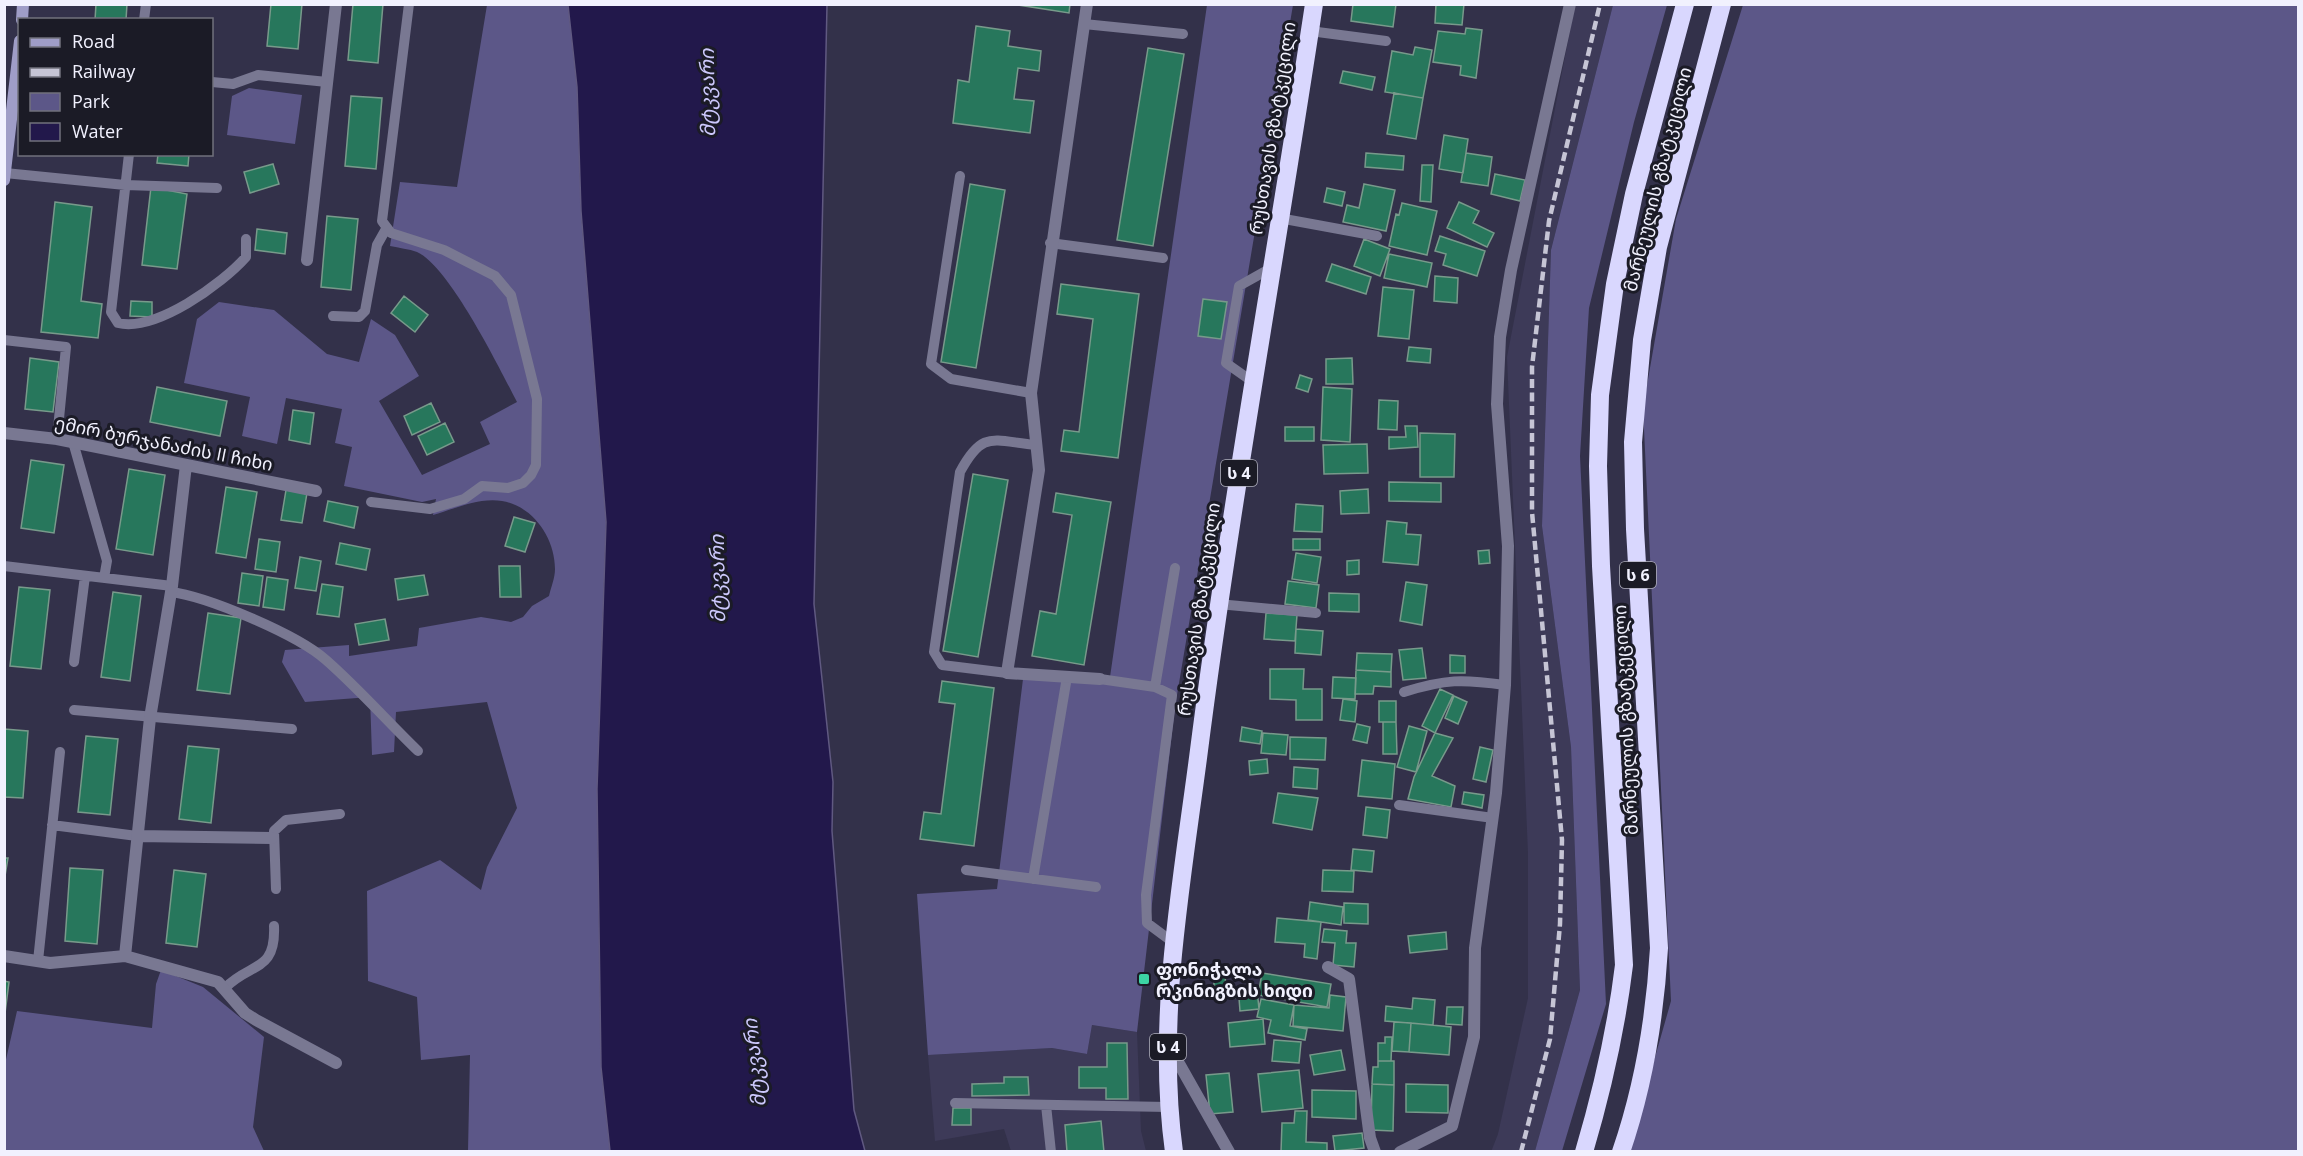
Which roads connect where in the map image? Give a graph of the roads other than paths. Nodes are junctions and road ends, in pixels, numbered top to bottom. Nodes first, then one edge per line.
1 (336, 4) edge
2 (409, 4) edge
3 (1087, 4) edge
4 (1314, 4) edge
5 (1570, 4) edge
6 (1684, 4) edge
7 (1722, 4) edge
8 (1084, 24) junction
9 (1310, 31) junction
10 (1183, 34) dead end
11 (1386, 41) dead end
12 (18, 59) edge
13 (213, 82) edge
14 (327, 82) junction
15 (129, 156) edge
16 (5, 176) edge
17 (960, 176) dead end
18 (125, 185) junction
19 (218, 189) dead end
20 (1279, 218) junction
21 (386, 229) junction
22 (1377, 236) dead end
23 (246, 239) dead end
24 (1050, 243) junction
25 (1162, 258) dead end
26 (307, 260) dead end
27 (1271, 267) junction
28 (333, 316) dead end
29 (4, 340) edge
30 (1253, 382) junction
31 (1031, 393) junction
32 (4, 433) edge
33 (57, 439) junction
34 (73, 442) junction
35 (1036, 445) junction
36 (186, 465) junction
37 (316, 491) dead end
38 (371, 501) dead end
39 (4, 566) edge
40 (1175, 568) dead end
41 (86, 576) junction
42 (104, 578) junction
43 (171, 589) junction
44 (1218, 604) junction
45 (1316, 613) dead end
46 (74, 662) dead end
47 (1007, 673) junction
48 (1066, 677) junction
49 (1100, 679) joint
50 (1505, 686) junction
51 (1155, 687) junction
52 (1404, 692) dead end
53 (74, 710) dead end
54 (150, 718) junction
55 (292, 729) dead end
56 (418, 751) dead end
57 (60, 752) dead end
58 (1399, 805) dead end
59 (340, 814) dead end
60 (1493, 818) junction
61 (52, 825) junction
62 (137, 836) junction
63 (272, 838) junction
64 (966, 870) dead end
65 (1033, 879) junction
66 (1096, 887) dead end
67 (276, 889) dead end
68 (274, 926) dead end
69 (1174, 943) junction
70 (4, 956) edge
71 (124, 956) junction
72 (38, 961) junction
73 (1328, 967) dead end
74 (225, 988) junction
75 (1168, 1044) junction
76 (336, 1063) dead end
77 (955, 1103) dead end
78 (1046, 1105) junction
79 (1168, 1107) junction
80 (1051, 1152) edge
81 (1174, 1152) edge
82 (1229, 1152) edge
83 (1375, 1152) edge
84 (1400, 1152) edge
85 (1584, 1152) edge
86 (1621, 1152) edge

1 - 14 street
2 - 21 lane
3 - 8 street
4 - 9 highway, რუსთავის გზატკეცილი / ს 4
5 - 50 street
6 - 85 highway, მარნეულის გზატკეცილი / ს 6
7 - 86 highway, მარნეულის გზატკეცილი / ს 6
8 - 10 lane
8 - 24 street
9 - 11 lane
9 - 20 highway, რუსთავის გზატკეცილი / ს 4
12 - 16 street
13 - 14 lane
14 - 26 street
15 - 18 lane
16 - 18 lane
17 - 31 lane
18 - 19 lane
18 - 23 lane
20 - 22 lane
20 - 27 highway, რუსთავის გზატკეცილი / ს 4
21 - 28 lane
21 - 38 lane
24 - 25 lane
24 - 31 street
27 - 30 highway, რუსთავის გზატკეცილი / ს 4
27 - 30 lane
29 - 33 lane
30 - 44 highway, რუსთავის გზატკეცილი / ს 4
31 - 35 street
32 - 33 street, ემირ ბურჯანაძის II ჩიხი
33 - 34 street, ემირ ბურჯანაძის II ჩიხი
34 - 36 street, ემირ ბურჯანაძის II ჩიხი
34 - 42 lane
35 - 47 street
35 - 47 lane
36 - 37 street, ემირ ბურჯანაძის II ჩიხი
36 - 43 street
39 - 41 lane
40 - 51 lane
41 - 42 lane
41 - 46 lane
42 - 43 lane
43 - 54 street
43 - 56 lane
44 - 45 lane
44 - 69 highway, რუსთავის გზატკეცილი / ს 4
47 - 48 street
48 - 49 street
48 - 65 lane
49 - 51 lane
50 - 52 lane
50 - 60 street
51 - 69 lane
53 - 54 lane
54 - 55 lane
54 - 62 street
57 - 61 lane
58 - 60 lane
59 - 63 lane
60 - 84 street
61 - 62 lane
61 - 72 lane
62 - 63 street
62 - 71 street
63 - 67 lane
64 - 65 lane
65 - 66 lane
68 - 74 lane
69 - 75 highway, რუსთავის გზატკეცილი / ს 4
70 - 72 street
71 - 72 street
71 - 74 street
73 - 83 street
74 - 76 street
75 - 79 highway, რუსთავის გზატკეცილი / ს 4
75 - 82 street
77 - 78 lane
78 - 79 lane
78 - 80 lane
79 - 81 highway, რუსთავის გზატკეცილი / ს 4

